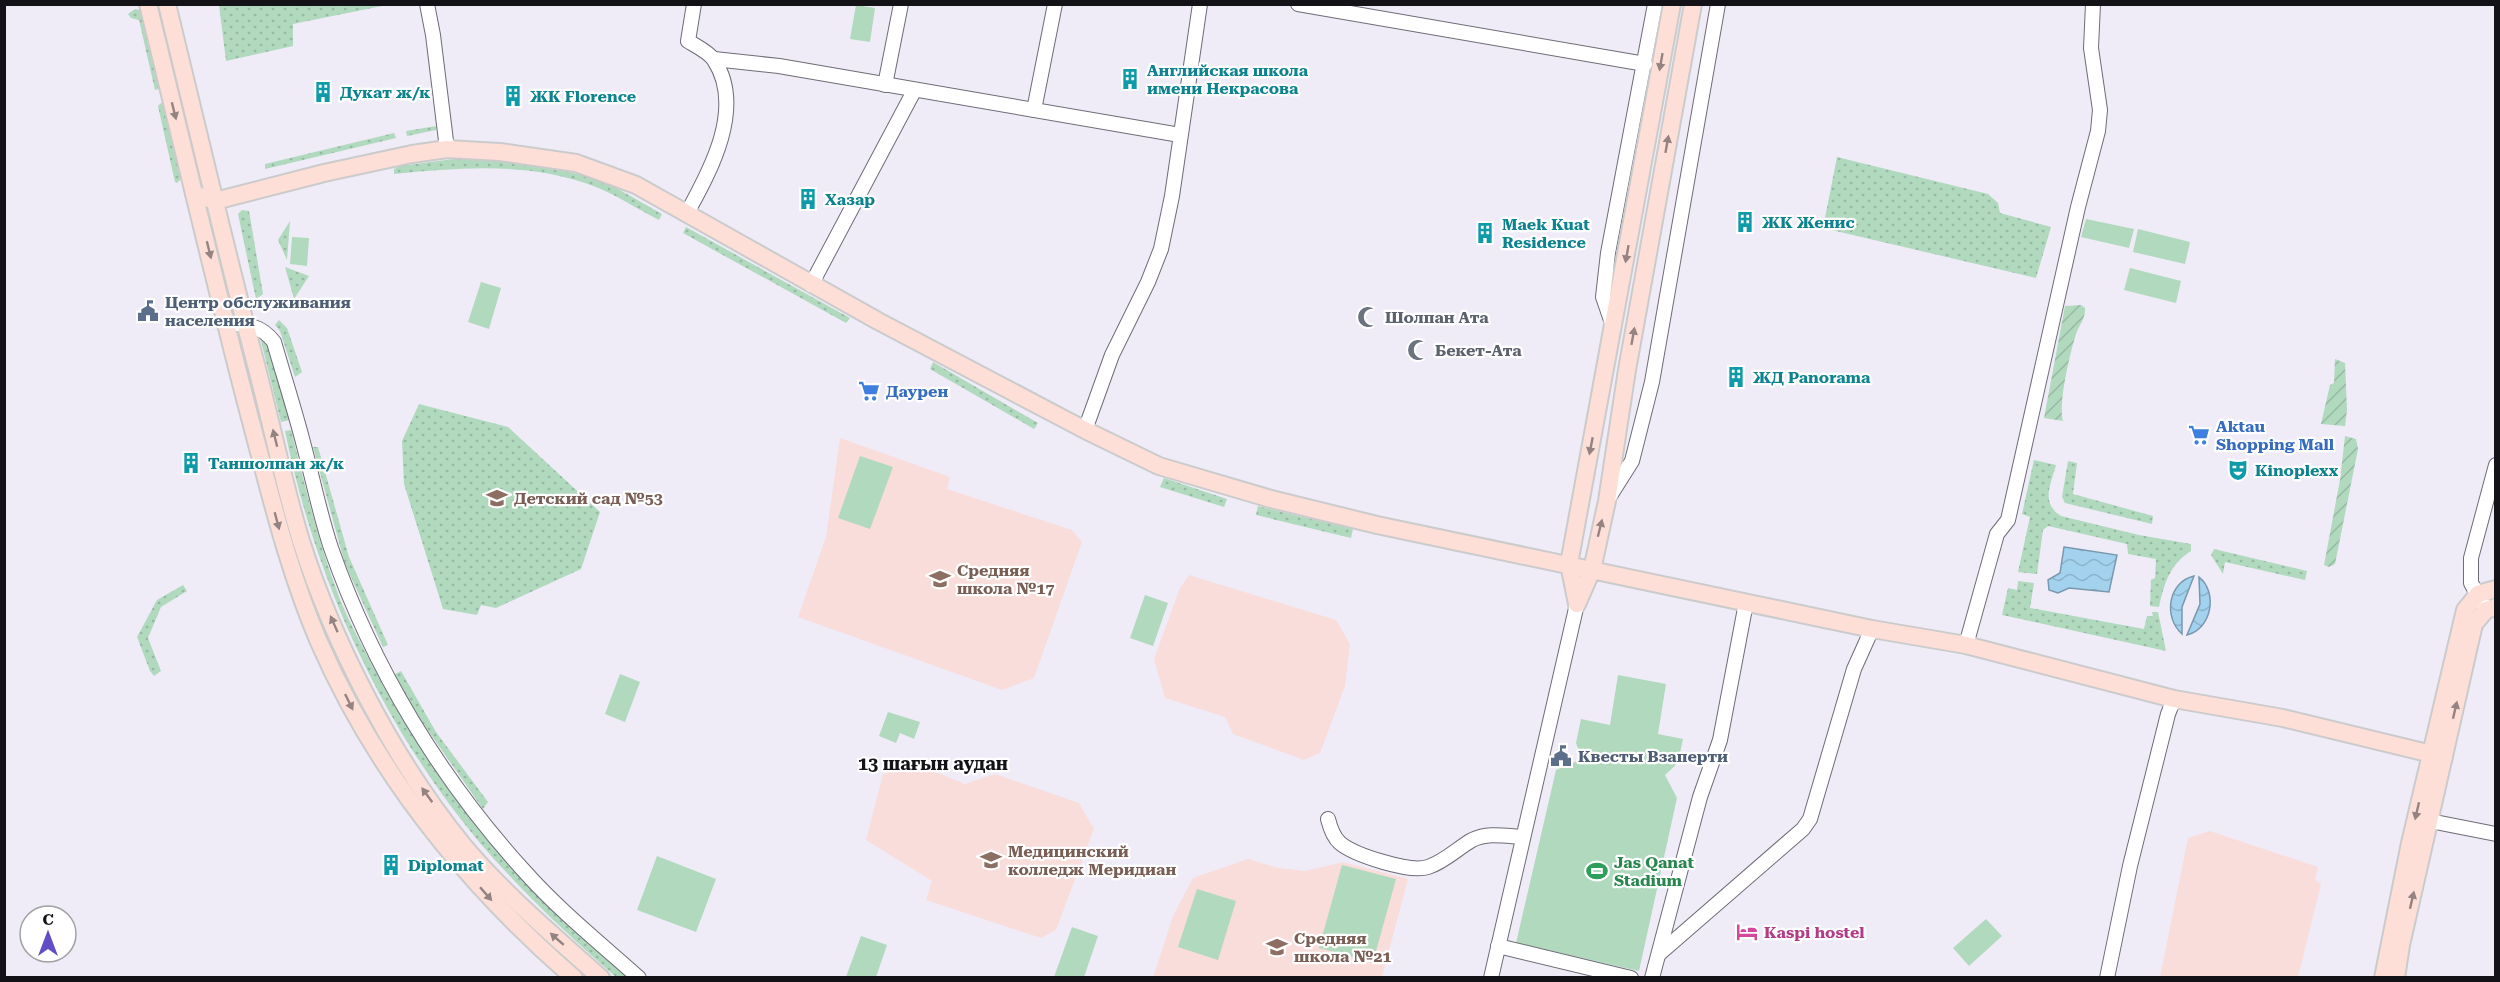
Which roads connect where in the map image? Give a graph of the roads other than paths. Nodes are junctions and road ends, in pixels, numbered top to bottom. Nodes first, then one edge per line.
1 (141, 4) edge
2 (148, 4) edge
3 (167, 4) edge
4 (427, 4) edge
5 (694, 4) edge
6 (901, 4) edge
7 (1055, 4) edge
8 (1200, 4) edge
9 (1298, 4) edge
10 (1655, 4) edge
11 (1672, 4) edge
12 (1693, 4) edge
13 (1718, 4) edge
14 (2093, 4) edge
15 (160, 54) junction
16 (714, 59) junction
17 (1645, 64) junction
18 (885, 85) junction
19 (914, 91) junction
20 (1034, 110) junction
21 (1180, 135) junction
22 (447, 149) junction
23 (194, 194) junction
24 (215, 201) junction
25 (687, 213) junction
26 (811, 285) junction
27 (226, 323) junction
28 (244, 324) junction
29 (1614, 327) junction
30 (1084, 430) junction
31 (2496, 465) edge
32 (1607, 501) junction
33 (1569, 564) junction
34 (1592, 570) junction
35 (2496, 588) edge
36 (2478, 594) junction
37 (1746, 603) junction
38 (1577, 604) junction
39 (2491, 608) edge
40 (1872, 629) junction
41 (1966, 645) junction
42 (2174, 699) junction
43 (2438, 755) junction
44 (1328, 819) dead end
45 (2430, 821) junction
46 (2496, 834) edge
47 (1523, 837) junction
48 (1498, 946) junction
49 (1659, 954) junction
50 (574, 978) edge
51 (601, 978) edge
52 (639, 978) edge
53 (1491, 978) edge
54 (1631, 978) edge
55 (1652, 978) edge
56 (2107, 978) edge
57 (2383, 978) edge
58 (2396, 978) edge

1 - 15 street
2 - 15 main road
3 - 24 main road
4 - 22 street
5 - 16 street
6 - 18 street
7 - 20 street
8 - 21 street
9 - 17 street
10 - 17 street
11 -> 29 main road
32 -> 12 main road
13 - 32 street
14 - 41 street
15 -> 23 main road
16 - 18 street
16 - 25 street
17 - 29 street
18 - 19 street
19 - 20 street
19 - 26 street
20 - 21 street
21 - 30 street
22 - 24 main road
22 - 25 main road
23 - 24 main road
23 -> 27 main road
24 - 28 main road
25 - 26 main road
26 - 30 main road
27 - 28 street
27 -> 50 main road
51 -> 28 main road
28 - 52 street
29 -> 33 main road
30 - 33 main road
31 - 36 street
34 -> 32 main road
33 - 34 main road
33 - 38 main road
34 - 37 main road
34 - 38 main road
35 - 36 main road
36 - 39 street
36 - 43 main road
37 - 40 main road
37 - 49 street
38 - 47 street
43 -> 39 main road
40 - 41 main road
40 - 49 street
41 - 42 main road
42 - 43 main road
42 - 56 street
43 - 45 main road
43 -> 57 main road
44 - 47 street
45 - 46 street
58 -> 45 main road
47 - 48 street
48 - 53 street
48 - 54 street
49 - 55 street

